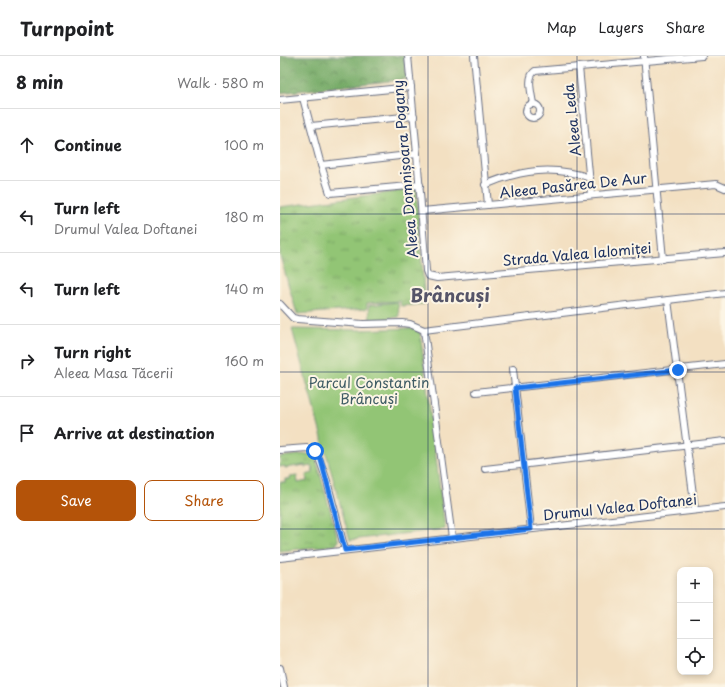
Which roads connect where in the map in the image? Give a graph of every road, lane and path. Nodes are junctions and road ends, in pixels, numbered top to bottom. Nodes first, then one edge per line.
1 (408, 56) edge
2 (474, 56) edge
3 (702, 56) edge
4 (671, 57) edge
5 (645, 59) edge
6 (579, 67) junction
7 (411, 87) junction
8 (303, 98) junction
9 (280, 100) edge
10 (533, 104) dead end
11 (414, 116) junction
12 (311, 126) junction
13 (417, 154) junction
14 (321, 165) junction
15 (590, 178) junction
16 (420, 185) junction
17 (486, 185) junction
18 (656, 188) junction
19 (725, 188) edge
20 (591, 195) junction
21 (488, 205) junction
22 (422, 211) junction
23 (725, 254) edge
24 (663, 259) junction
25 (431, 277) joint
26 (725, 293) edge
27 (668, 300) junction
28 (280, 304) edge
29 (424, 330) junction
30 (725, 364) edge
31 (513, 369) dead end
32 (678, 370) junction
33 (515, 388) junction
34 (476, 392) dead end
35 (725, 441) edge
36 (687, 445) junction
37 (280, 450) edge
38 (523, 465) junction
39 (485, 469) dead end
40 (725, 507) edge
41 (695, 510) junction
42 (531, 529) junction
43 (452, 538) junction
44 (345, 550) junction
45 (280, 558) edge
46 (280, 668) edge
47 (284, 687) edge

1 - 7 street, Aleea Domnișoara Pogany
2 - 17 street
3 - 4 street
4 - 5 street
5 - 6 street
5 - 18 street
6 - 10 street
6 - 15 street, Aleea Leda
7 - 8 street
7 - 11 street, Aleea Domnișoara Pogany
8 - 9 street
8 - 12 street
11 - 12 street
11 - 13 street, Aleea Domnișoara Pogany
12 - 14 street
13 - 14 street
13 - 16 street, Aleea Domnișoara Pogany
14 - 16 street
15 - 17 street, Aleea Pasărea De Aur
15 - 20 street, Aleea Leda
16 - 22 street, Aleea Domnișoara Pogany
17 - 21 street
18 - 19 street, Aleea Pasărea De Aur
18 - 20 street, Aleea Pasărea De Aur
18 - 24 street
20 - 21 street, Aleea Pasărea De Aur
21 - 22 street, Aleea Pasărea De Aur
22 - 25 street, Aleea Domnișoara Pogany
23 - 24 street, Strada Valea Ialomiței
24 - 25 street, Strada Valea Ialomiței
26 - 27 street
27 - 29 street
27 - 32 street
28 - 29 street
29 - 43 street
30 - 32 street
31 - 33 street
32 - 33 street
32 - 36 street
33 - 34 street
33 - 38 street
35 - 36 street
36 - 38 street
36 - 41 street
37 - 44 street
38 - 39 street
38 - 42 street
40 - 41 street, Drumul Valea Doftanei
41 - 42 street, Drumul Valea Doftanei
42 - 43 street, Drumul Valea Doftanei
43 - 44 street, Drumul Valea Doftanei
44 - 45 street, Drumul Valea Doftanei
46 - 47 street

